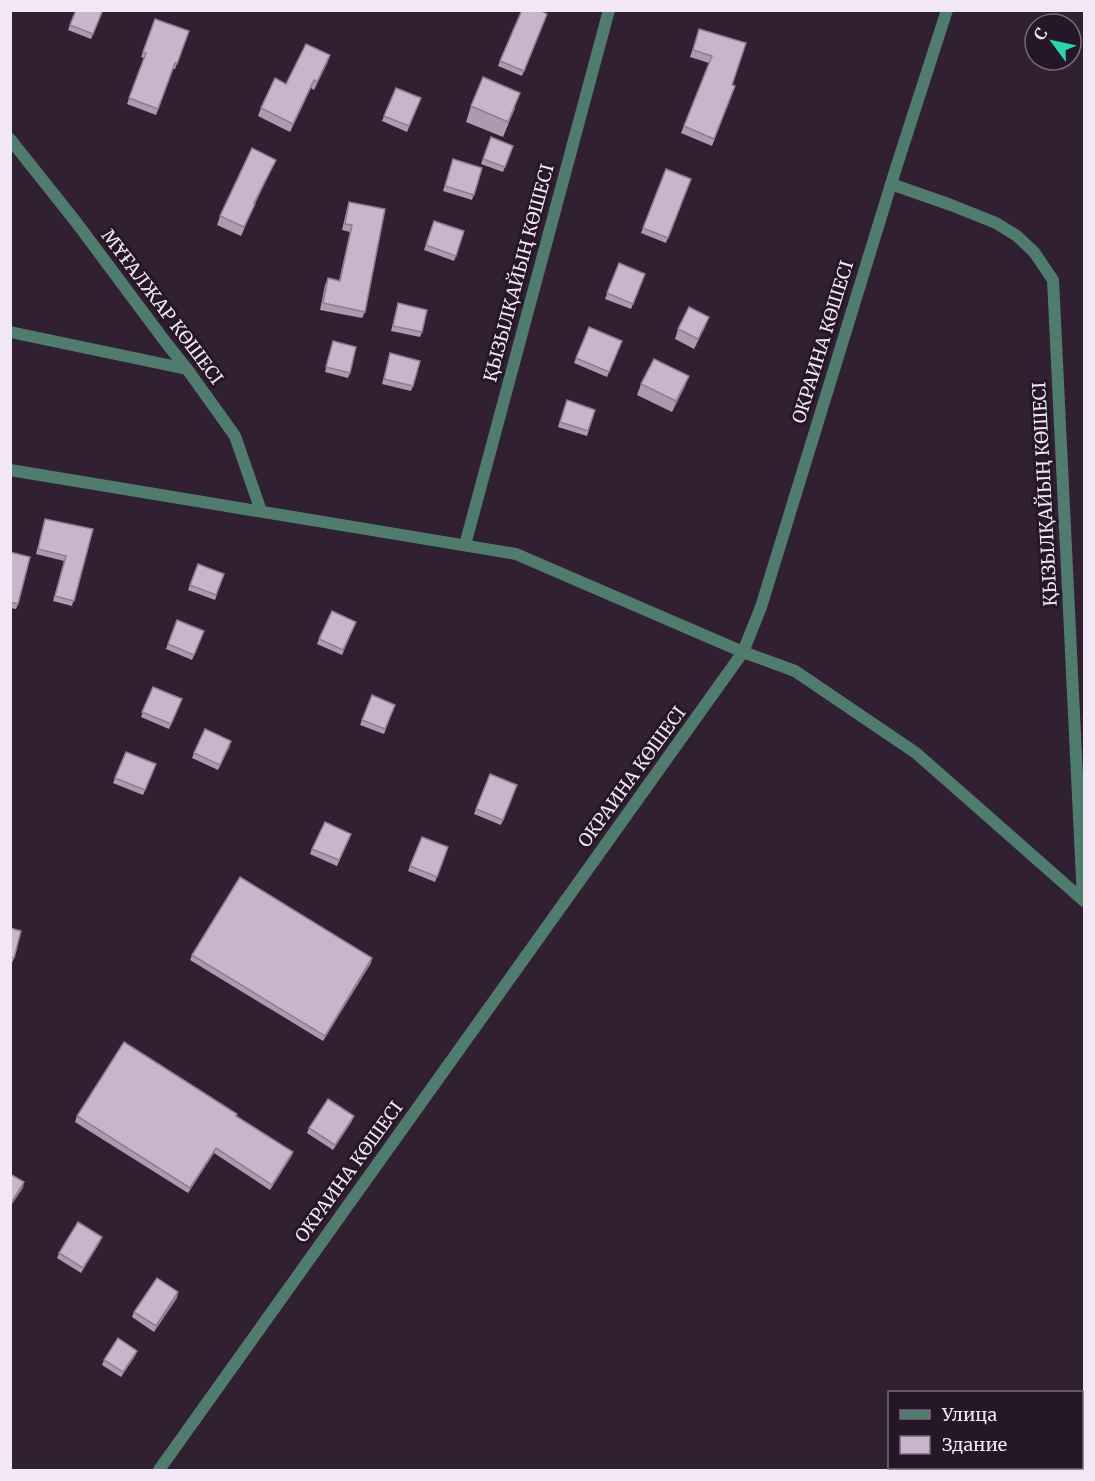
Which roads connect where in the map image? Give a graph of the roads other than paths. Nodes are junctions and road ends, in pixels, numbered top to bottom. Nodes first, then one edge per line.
1 (609, 10) edge
2 (947, 10) edge
3 (10, 139) edge
4 (891, 184) junction
5 (10, 332) edge
6 (187, 369) junction
7 (10, 470) edge
8 (261, 511) junction
9 (465, 545) junction
10 (743, 652) junction
11 (1084, 901) edge
12 (159, 1470) edge

1 - 9 street, ҚЫЗЫЛҚАЙЫҢ КӨШЕСІ
2 - 4 street, ОКРАИНА КӨШЕСІ
3 - 6 street, МҰҒАЛЖАР КӨШЕСІ
4 - 10 street, ОКРАИНА КӨШЕСІ
4 - 11 street, ҚЫЗЫЛҚАЙЫҢ КӨШЕСІ
5 - 6 street
6 - 8 street, МҰҒАЛЖАР КӨШЕСІ
7 - 8 street
8 - 9 street
9 - 10 street
10 - 11 street
10 - 12 street, ОКРАИНА КӨШЕСІ

